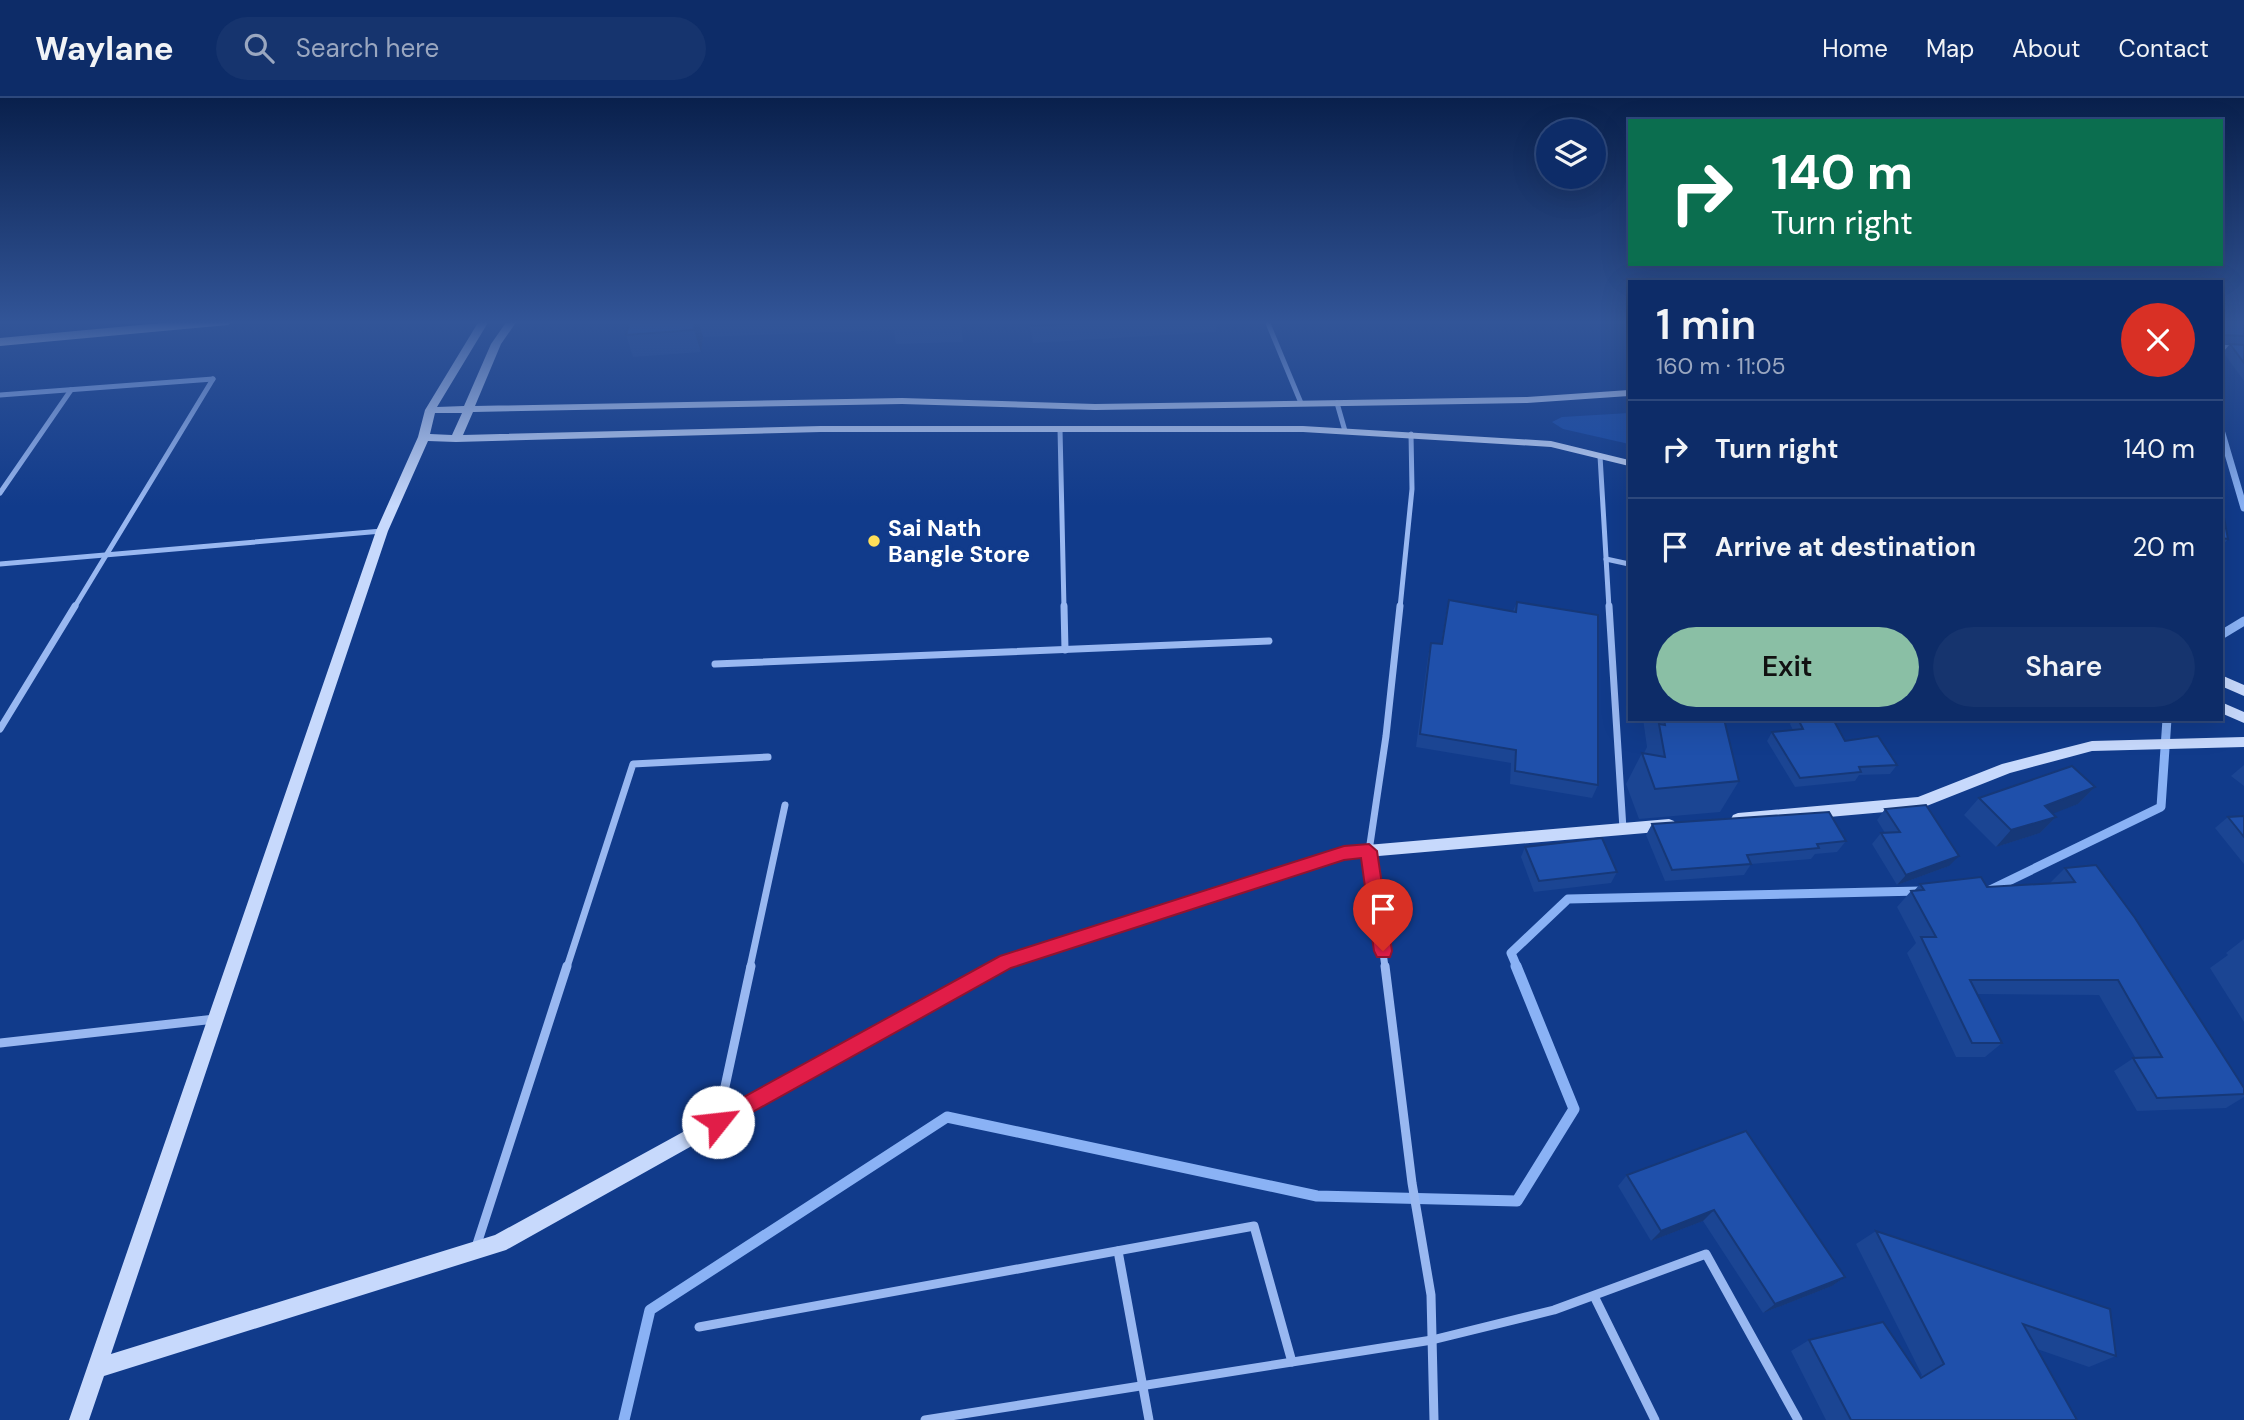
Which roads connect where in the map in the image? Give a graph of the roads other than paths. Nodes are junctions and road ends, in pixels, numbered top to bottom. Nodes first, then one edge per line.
1 (165, 383) edge
2 (211, 383) edge
3 (447, 383) edge
4 (481, 383) edge
5 (1293, 383) edge
6 (71, 390) junction
7 (1628, 393) edge
8 (0, 395) edge
9 (974, 403) junction
10 (1301, 403) junction
11 (1337, 403) junction
12 (471, 409) junction
13 (430, 410) junction
14 (970, 429) junction
15 (1060, 429) junction
16 (1345, 431) junction
17 (1411, 434) junction
18 (424, 437) junction
19 (456, 439) junction
20 (1600, 456) junction
21 (1628, 463) edge
22 (0, 493) edge
23 (382, 531) junction
24 (104, 554) junction
25 (1606, 559) junction
26 (0, 564) edge
27 (1628, 564) edge
28 (1269, 641) dead end
29 (1065, 650) junction
30 (715, 664) dead end
31 (2223, 681) edge
32 (2244, 691) edge
33 (2223, 708) edge
34 (2244, 718) edge
35 (0, 729) edge
36 (2238, 742) edge
37 (768, 757) dead end
38 (785, 805) dead end
39 (1717, 821) edge
40 (1690, 823) edge
41 (1623, 829) junction
42 (1369, 851) junction
43 (216, 1019) junction
44 (0, 1042) edge
45 (718, 1122) junction
46 (475, 1250) junction
47 (1118, 1251) junction
48 (1594, 1296) junction
49 (699, 1328) dead end
50 (1432, 1340) junction
51 (1292, 1362) junction
52 (98, 1368) junction
53 (1143, 1386) junction
54 (79, 1420) edge
55 (925, 1420) edge
56 (1149, 1420) edge
57 (1434, 1420) edge
58 (1655, 1420) edge
59 (1798, 1420) edge

1 - 6 street
2 - 24 street
3 - 13 street
4 - 12 street
5 - 10 street
6 - 8 street
6 - 22 street
7 - 11 street
9 - 10 street
9 - 12 street
9 - 14 street
10 - 11 street
11 - 16 street
12 - 13 street
12 - 19 street
13 - 18 street
14 - 15 street
14 - 19 street
15 - 16 street
15 - 29 street
16 - 17 street
17 - 20 street
17 - 42 street
18 - 19 street
18 - 23 street
20 - 21 street
20 - 25 street
23 - 24 street
23 - 43 street
24 - 26 street
24 - 35 street
25 - 27 street
25 - 41 street
28 - 29 street
29 - 30 street
31 - 32 street
33 - 34 street
36 - 39 street
37 - 46 street
38 - 45 street
40 - 41 street
41 - 42 street
42 - 45 street
42 - 50 street
43 - 44 street
43 - 52 street
45 - 46 street
46 - 52 street
47 - 49 street
47 - 51 street
47 - 53 street
48 - 50 street
48 - 58 street
48 - 59 street
50 - 51 street
50 - 57 street
51 - 53 street
52 - 54 street
53 - 55 street
53 - 56 street

